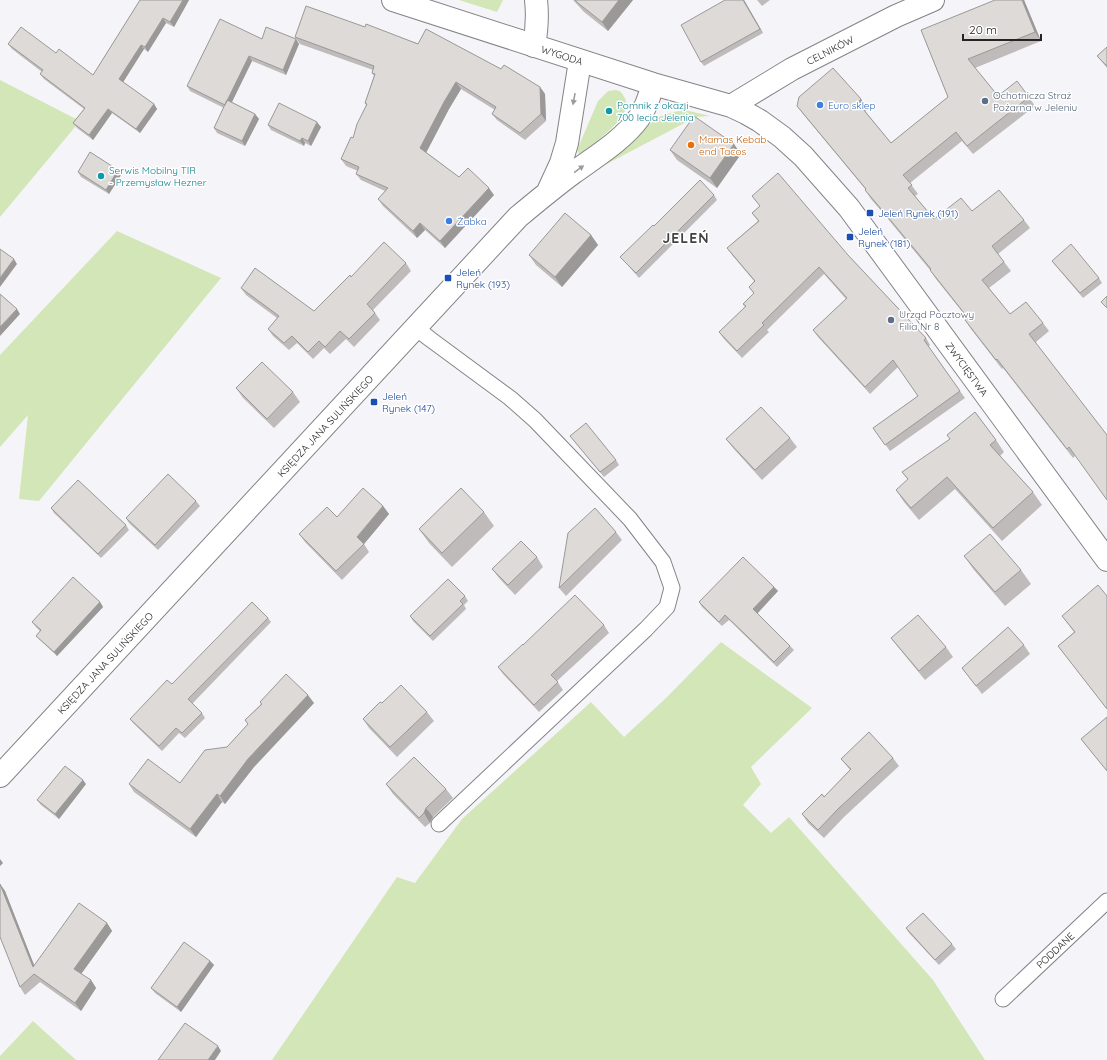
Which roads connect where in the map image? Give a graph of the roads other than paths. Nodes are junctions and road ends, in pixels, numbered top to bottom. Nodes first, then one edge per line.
1 (393, 0) edge
2 (536, 0) edge
3 (933, 0) edge
4 (534, 46) junction
5 (580, 61) junction
6 (653, 84) junction
7 (731, 106) junction
8 (548, 192) junction
9 (416, 328) junction
10 (1107, 560) edge
11 (0, 776) edge
12 (439, 824) dead end
13 (1107, 901) edge
14 (1003, 999) dead end

1 - 4 street, WYGODA
2 - 4 street
3 - 7 street, CELNIKÓW
4 - 5 street, WYGODA
5 - 6 street, WYGODA
5 -> 8 street
6 - 7 street, WYGODA
8 -> 6 street, KSIĘDZA JANA SULIŃSKIEGO
7 - 10 street, ZWYCIĘSTWA
8 - 9 street, KSIĘDZA JANA SULIŃSKIEGO
9 - 11 street, KSIĘDZA JANA SULIŃSKIEGO
9 - 12 lane
13 - 14 lane, PODDANE

